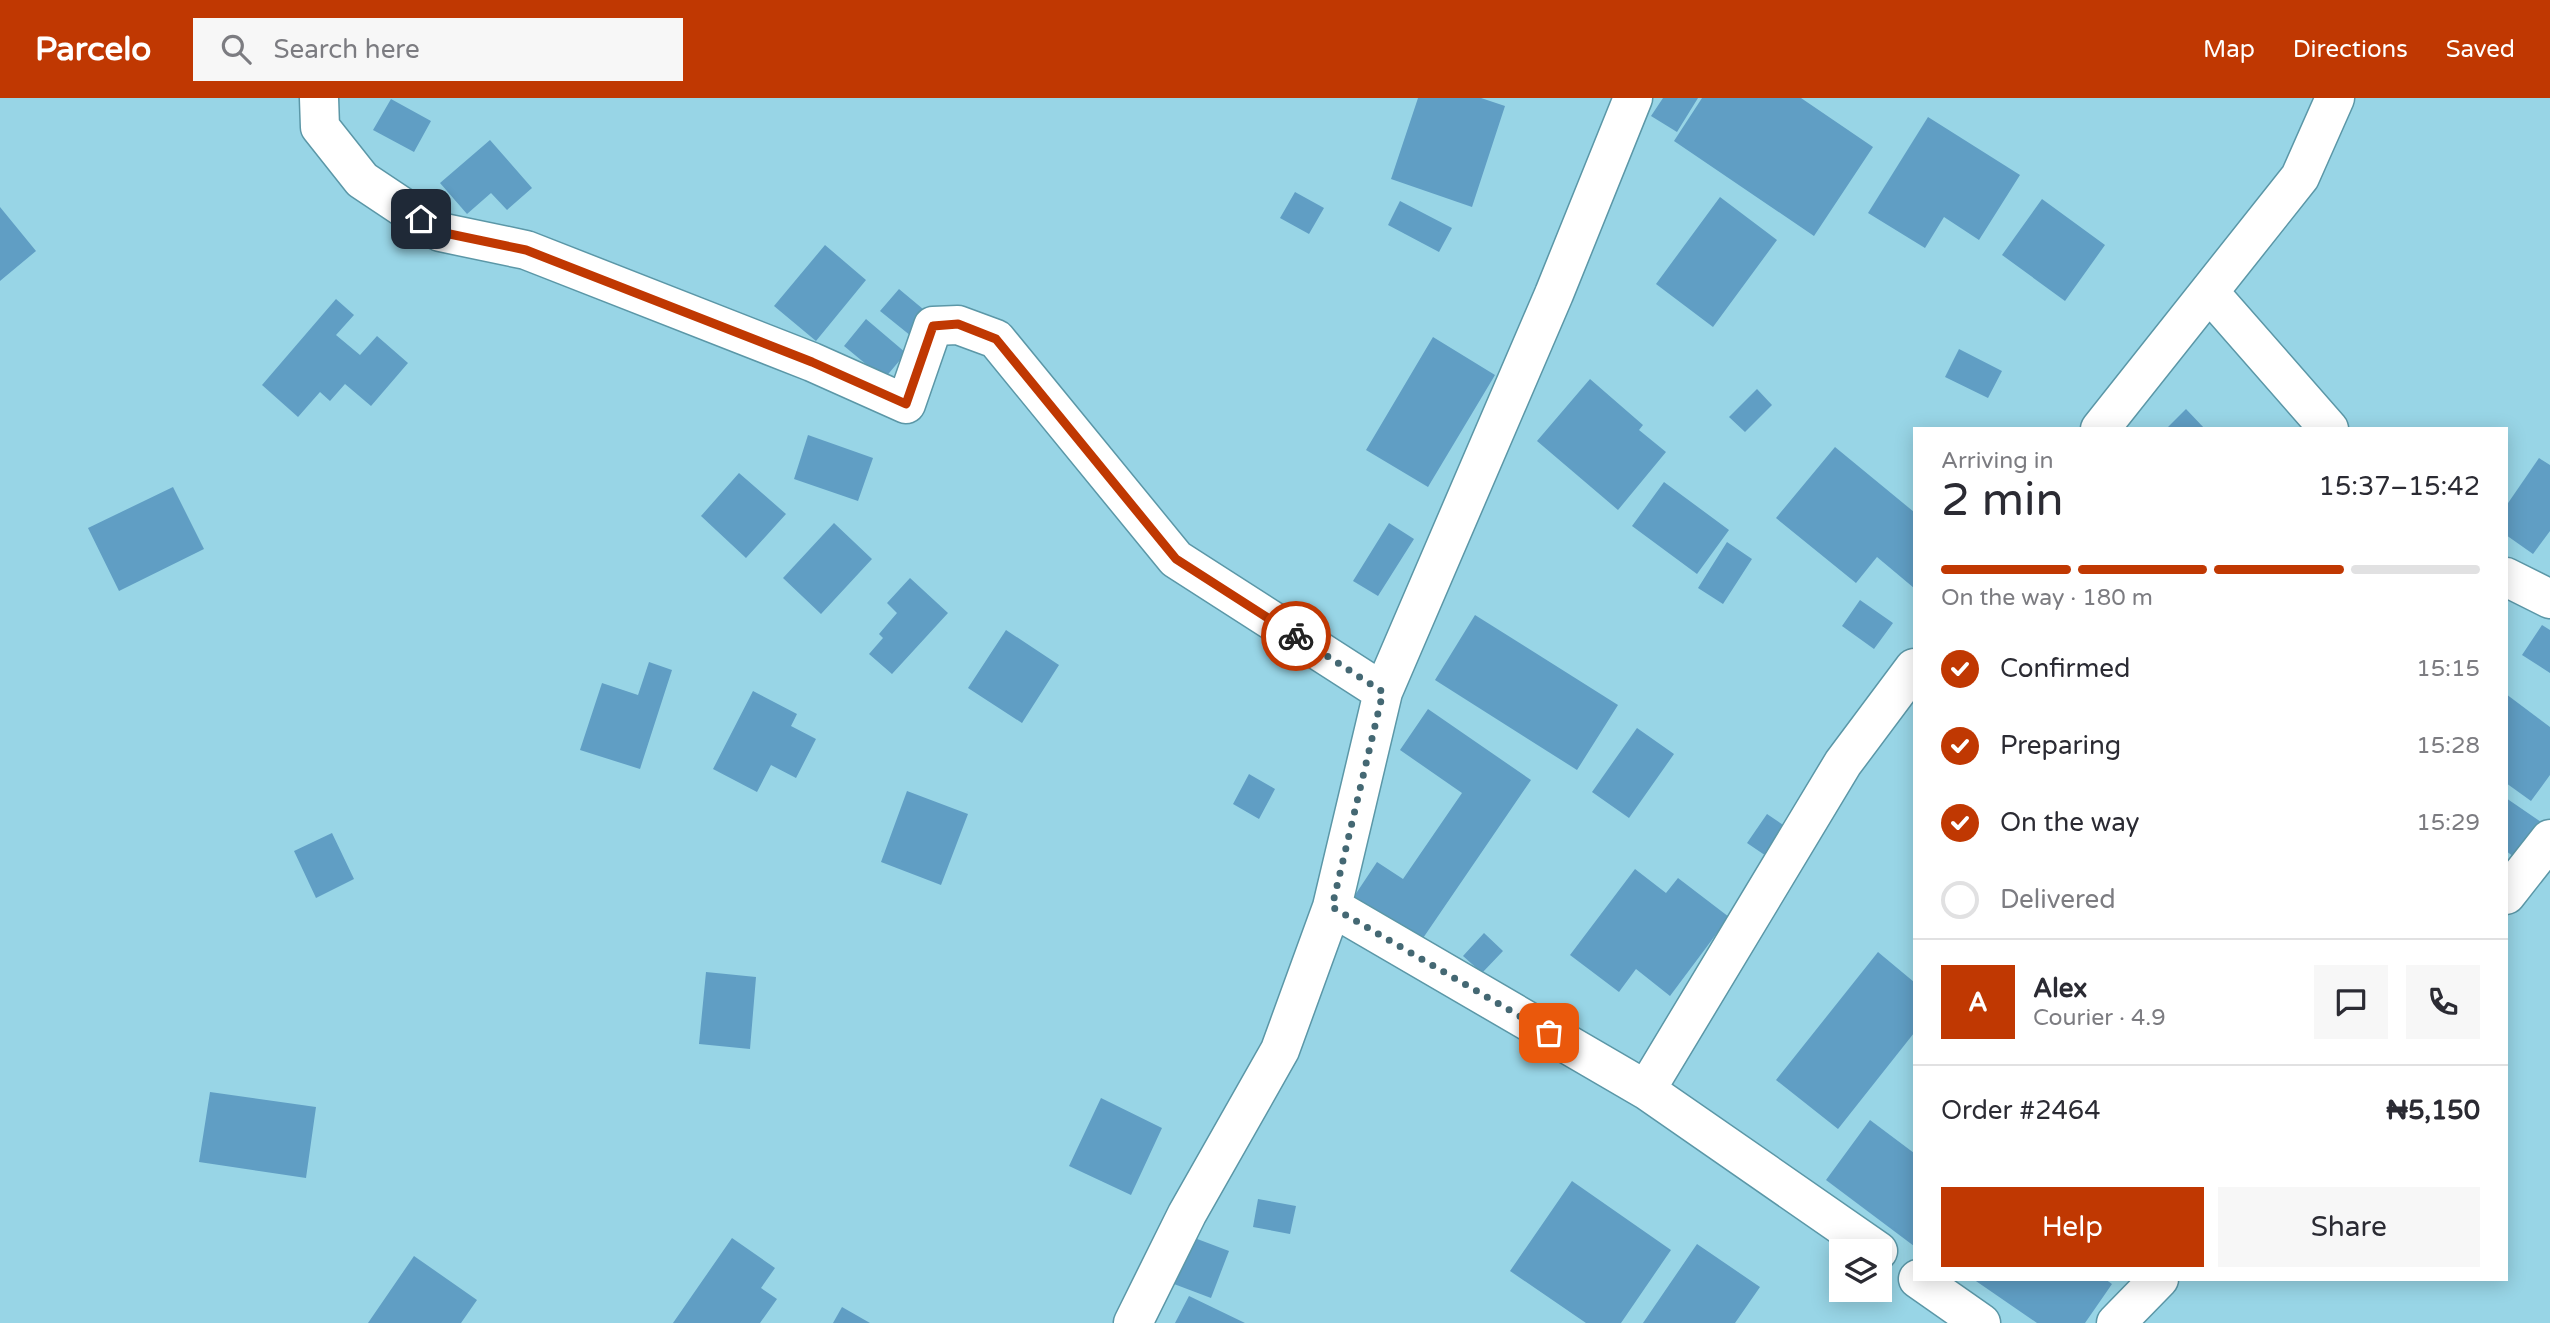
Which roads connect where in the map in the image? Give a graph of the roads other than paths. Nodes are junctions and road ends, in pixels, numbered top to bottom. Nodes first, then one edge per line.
1 (319, 98) edge
2 (1633, 98) edge
3 (2335, 98) edge
4 (2209, 292) junction
5 (2102, 427) edge
6 (2327, 427) edge
7 (2508, 578) edge
8 (2550, 599) edge
9 (1913, 669) edge
10 (1383, 692) junction
11 (2550, 839) edge
12 (2508, 892) edge
13 (1332, 907) junction
14 (1646, 1090) junction
15 (1860, 1239) edge
16 (1892, 1261) edge
17 (1913, 1276) edge
18 (1920, 1281) edge
19 (2157, 1281) edge
20 (1133, 1323) edge
21 (1981, 1323) edge
22 (2116, 1323) edge

1 - 10 street
2 - 10 street
3 - 4 street
4 - 5 street
4 - 6 street
7 - 8 street
9 - 14 street
10 - 13 street
11 - 12 street
13 - 14 street
13 - 20 street
14 - 15 street
16 - 17 street
18 - 21 street
19 - 22 street

